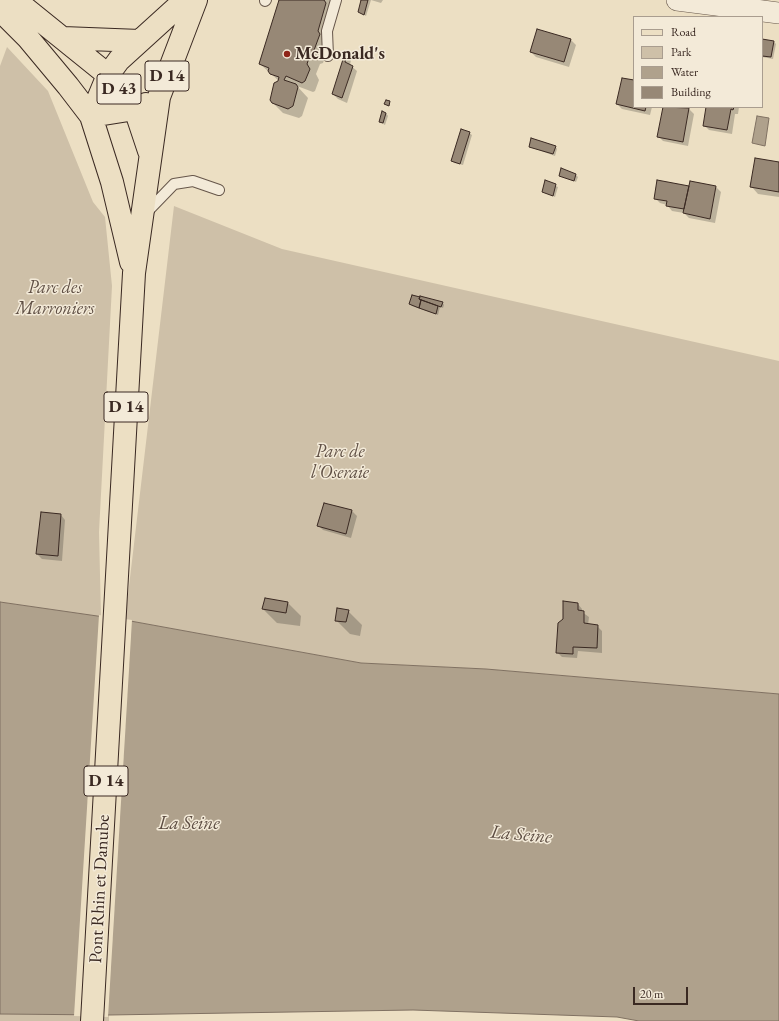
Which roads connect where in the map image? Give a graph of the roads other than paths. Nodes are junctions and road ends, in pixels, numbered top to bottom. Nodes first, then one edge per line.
1 (15, 0) edge
2 (185, 0) edge
3 (196, 0) edge
4 (336, 0) edge
5 (677, 0) edge
6 (0, 10) edge
7 (779, 13) edge
8 (63, 38) junction
9 (140, 42) junction
10 (328, 56) dead end
11 (108, 75) junction
12 (159, 97) junction
13 (135, 109) junction
14 (91, 116) junction
15 (150, 156) junction
16 (219, 190) dead end
17 (143, 216) junction
18 (134, 273) junction
19 (92, 1021) edge

1 - 8 main road, D 43
2 - 9 main road, D 14
3 - 12 main road, D 14
4 - 10 lane
5 - 7 street
6 - 14 main road, D 43
8 - 9 main road
8 - 11 main road, D 43
9 - 11 main road, D 14
11 - 13 main road, D 43
11 - 14 main road, D 14
12 - 13 main road
12 - 15 main road, D 14
13 - 14 main road
13 - 15 main road, D 43
14 - 18 main road, D 14
15 - 17 main road, D 14
16 - 17 lane
17 - 18 main road, D 14
18 - 19 main road, Pont Rhin et Danube / D 14

